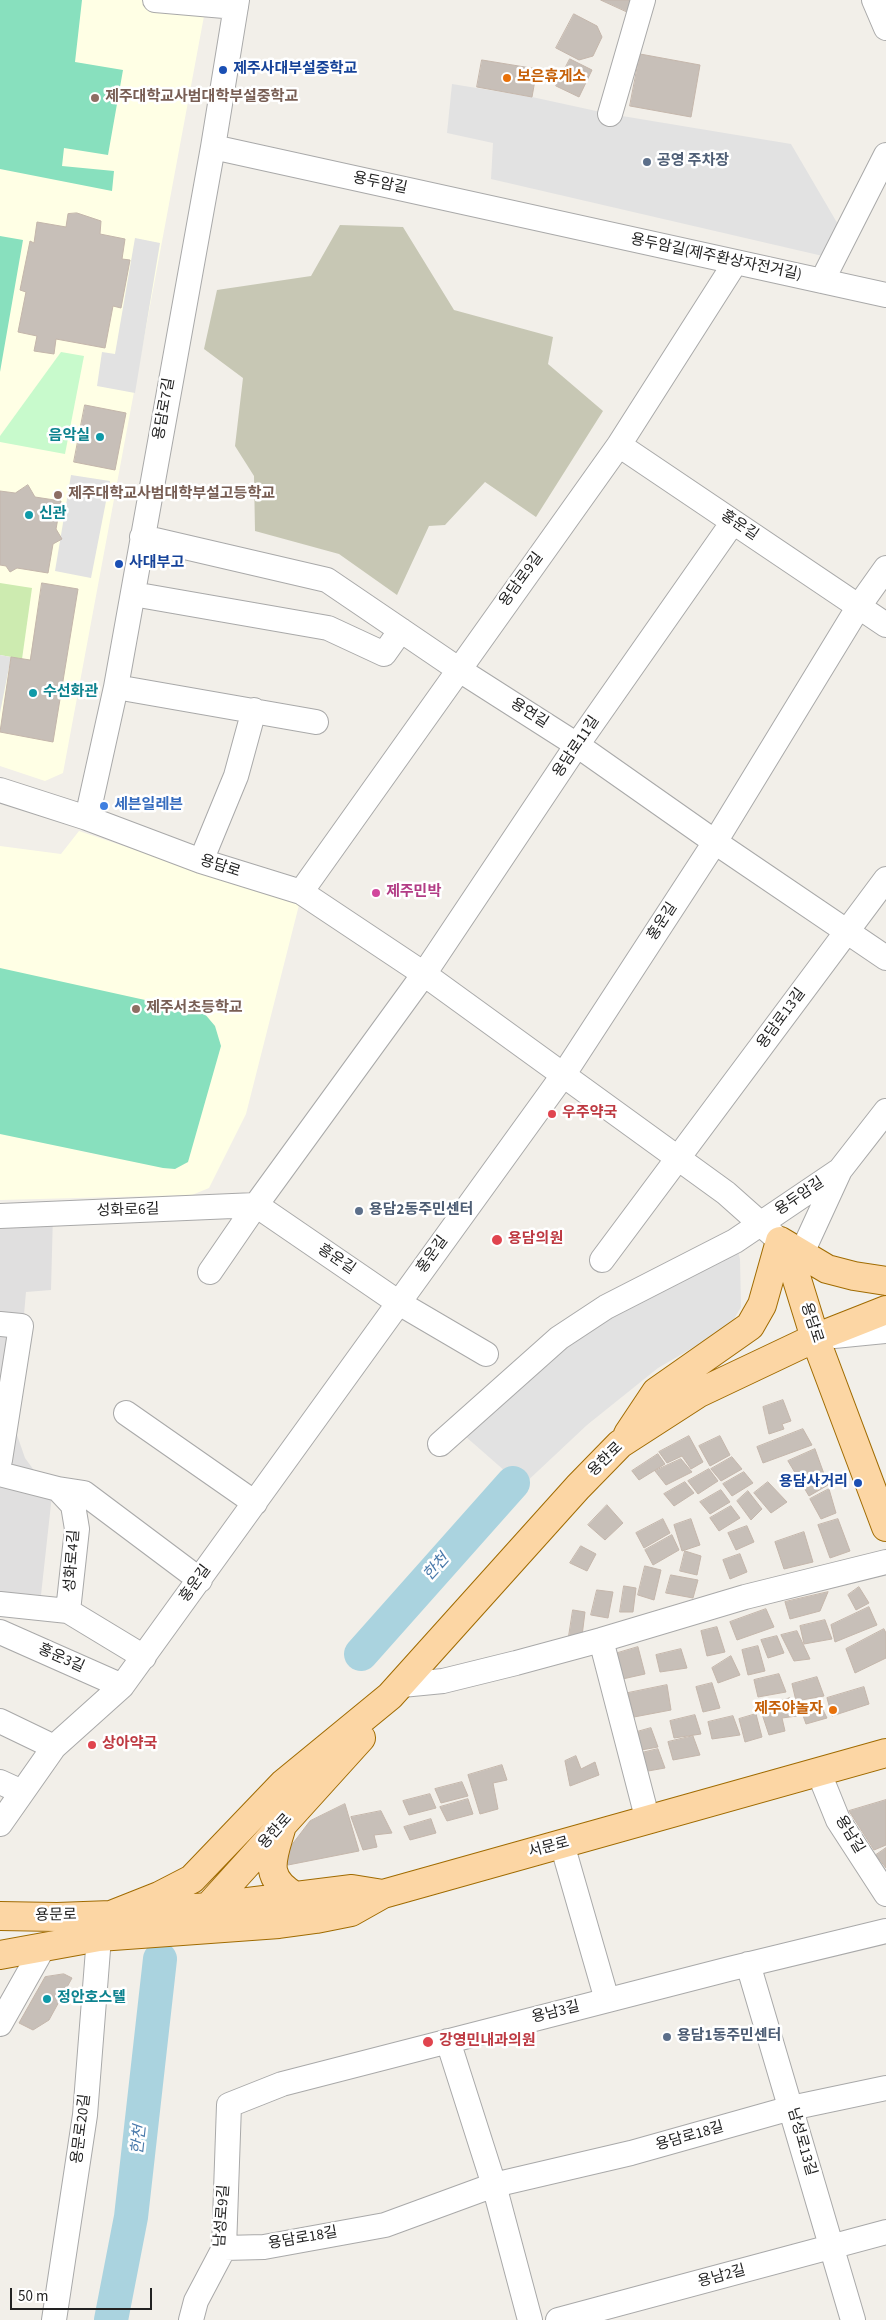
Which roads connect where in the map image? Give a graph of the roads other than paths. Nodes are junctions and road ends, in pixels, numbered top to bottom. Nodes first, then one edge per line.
1 (155, 0) edge
2 (643, 0) edge
3 (874, 0) edge
4 (236, 3) edge
5 (886, 28) edge
6 (610, 114) dead end
7 (213, 148) junction
8 (886, 156) edge
9 (547, 221) joint
10 (735, 263) junction
11 (822, 281) junction
12 (886, 295) edge
13 (619, 445) junction
14 (733, 522) junction
15 (142, 537) junction
16 (886, 568) edge
17 (133, 594) junction
18 (859, 606) junction
19 (886, 625) edge
20 (401, 630) junction
21 (458, 669) junction
22 (116, 687) junction
23 (254, 710) junction
24 (316, 722) dead end
25 (577, 745) junction
26 (0, 790) edge
27 (87, 818) junction
28 (715, 842) junction
29 (200, 862) junction
30 (886, 879) edge
31 (301, 892) junction
32 (846, 932) junction
33 (886, 958) edge
34 (424, 974) junction
35 (564, 1074) junction
36 (886, 1111) edge
37 (679, 1160) junction
38 (840, 1170) junction
39 (256, 1206) junction
40 (0, 1216) edge
41 (784, 1247) junction
42 (602, 1260) dead end
43 (210, 1272) dead end
44 (886, 1281) edge
45 (399, 1303) junction
46 (886, 1310) edge
47 (0, 1324) edge
48 (886, 1330) edge
49 (815, 1338) junction
50 (486, 1354) dead end
51 (126, 1413) dead end
52 (440, 1444) dead end
53 (622, 1444) junction
54 (0, 1460) edge
55 (0, 1474) edge
56 (58, 1489) junction
57 (255, 1503) junction
58 (886, 1527) edge
59 (886, 1562) edge
60 (200, 1580) junction
61 (0, 1604) edge
62 (68, 1611) junction
63 (0, 1632) edge
64 (601, 1640) junction
65 (144, 1656) junction
66 (122, 1686) junction
67 (396, 1690) junction
68 (0, 1721) edge
69 (886, 1740) edge
70 (54, 1747) junction
71 (319, 1756) junction
72 (876, 1756) edge
73 (819, 1773) junction
74 (0, 1782) edge
75 (22, 1792) junction
76 (648, 1821) junction
77 (0, 1824) edge
78 (280, 1827) junction
79 (562, 1844) junction
80 (383, 1894) junction
81 (886, 1894) edge
82 (295, 1896) junction
83 (208, 1907) junction
84 (0, 1916) edge
85 (105, 1926) junction
86 (886, 1931) edge
87 (0, 1932) edge
88 (137, 1934) junction
89 (44, 1946) junction
90 (0, 1955) edge
91 (748, 1964) junction
92 (607, 2000) junction
93 (0, 2024) edge
94 (448, 2041) junction
95 (886, 2088) edge
96 (229, 2105) joint
97 (791, 2108) junction
98 (494, 2185) junction
99 (886, 2232) edge
100 (224, 2248) junction
101 (832, 2248) junction
102 (197, 2314) edge
103 (54, 2320) edge
104 (530, 2320) edge
105 (558, 2320) edge
106 (853, 2320) edge

1 - 4 street
2 - 6 street
3 - 5 street
4 - 7 street, 용담로7길
7 - 9 street, 용두암길
7 - 15 street, 용담로7길
8 - 11 street
9 - 10 street, 용두암길(제주환상자전거길)
10 - 11 street, 용두암길(제주환상자전거길)
10 - 13 street, 용담로9길
11 - 12 street, 용두암길(제주환상자전거길)
13 - 14 street, 홍운길
13 - 21 street, 용담로9길
14 - 18 street, 홍운길
14 - 25 street, 용담로11길
15 - 17 street, 용담로7길
15 - 20 street, 용연길
16 - 18 street, 홍운길
17 - 20 street
17 - 22 street, 용담로7길
18 - 19 street, 홍운길
18 - 28 street, 홍운길
20 - 21 street, 용연길
21 - 25 street, 용연길
21 - 31 street, 용담로9길
22 - 23 street
22 - 27 street, 용담로7길
23 - 24 street
23 - 29 street
25 - 28 street, 용연길
25 - 34 street, 용담로11길
26 - 27 street, 용담로
27 - 29 street, 용담로
28 - 32 street, 용연길
28 - 35 street, 홍운길
29 - 31 street, 용담로
30 - 32 street, 용담로13길
31 - 34 street, 용담로
32 - 33 street, 용연길
32 - 37 street, 용담로13길
34 - 35 street, 용담로
34 - 39 street
35 - 37 street, 용담로
35 - 45 street, 홍운길
36 - 38 street
37 - 41 street, 용담로
37 - 42 street
38 - 41 street
38 - 41 street, 용두암길
39 - 40 street, 성화로6길
39 - 43 street
39 - 45 street, 흥운길
41 - 44 main road
41 - 49 main road, 용담로
41 - 52 street, 용두암길
41 - 53 main road
45 - 50 street, 흥운길
45 - 57 street, 홍운길
46 - 49 main road, 용한로
47 - 54 street
48 - 49 street
49 - 53 main road, 용한로
49 - 58 main road, 용담로
51 - 57 street
53 - 67 main road, 용한로
55 - 56 street
56 - 60 street
56 - 62 street, 성화로4길
57 - 60 street, 홍운길
59 - 64 street
60 - 65 street, 홍운길
61 - 62 street
62 - 65 street, 성화로4길
63 - 66 street, 홍운3길
64 - 67 street
64 - 76 street
65 - 66 street, 홍운길
66 - 70 street, 홍운길
67 - 71 main road, 용한로
67 - 78 main road, 용한로
68 - 70 street
69 - 72 main road
70 - 75 street, 홍운길
71 - 78 main road
71 - 85 main road, 용한로
72 - 73 main road, 서문로
73 - 76 main road, 서문로
73 - 81 street, 용남길
74 - 75 street
75 - 77 street, 홍운길
76 - 79 main road, 서문로
78 - 82 main road
78 - 83 main road, 용한로
79 - 80 main road, 서문로
79 - 92 street
80 - 82 main road, 서문로
80 - 88 main road
82 - 83 main road, 서문로
83 - 85 main road, 서문로
83 - 88 main road, 용한로
84 - 85 main road, 용문로
85 - 87 main road, 용문로
85 - 88 main road
85 - 89 main road
85 - 103 street, 용문로20길
86 - 91 street, 용남3길
89 - 90 main road
89 - 93 street
91 - 92 street, 용남3길
91 - 97 street, 남성로13길
92 - 94 street, 용남3길
94 - 96 street, 용남3길
94 - 98 street
95 - 97 street, 용담로18길
96 - 100 street, 남성로9길
97 - 98 street, 용담로18길
97 - 101 street, 남성로13길
98 - 100 street, 용담로18길
98 - 104 street
99 - 101 street, 용남2길
100 - 102 street, 남성로9길
101 - 105 street, 용남2길
101 - 106 street, 남성로13길

